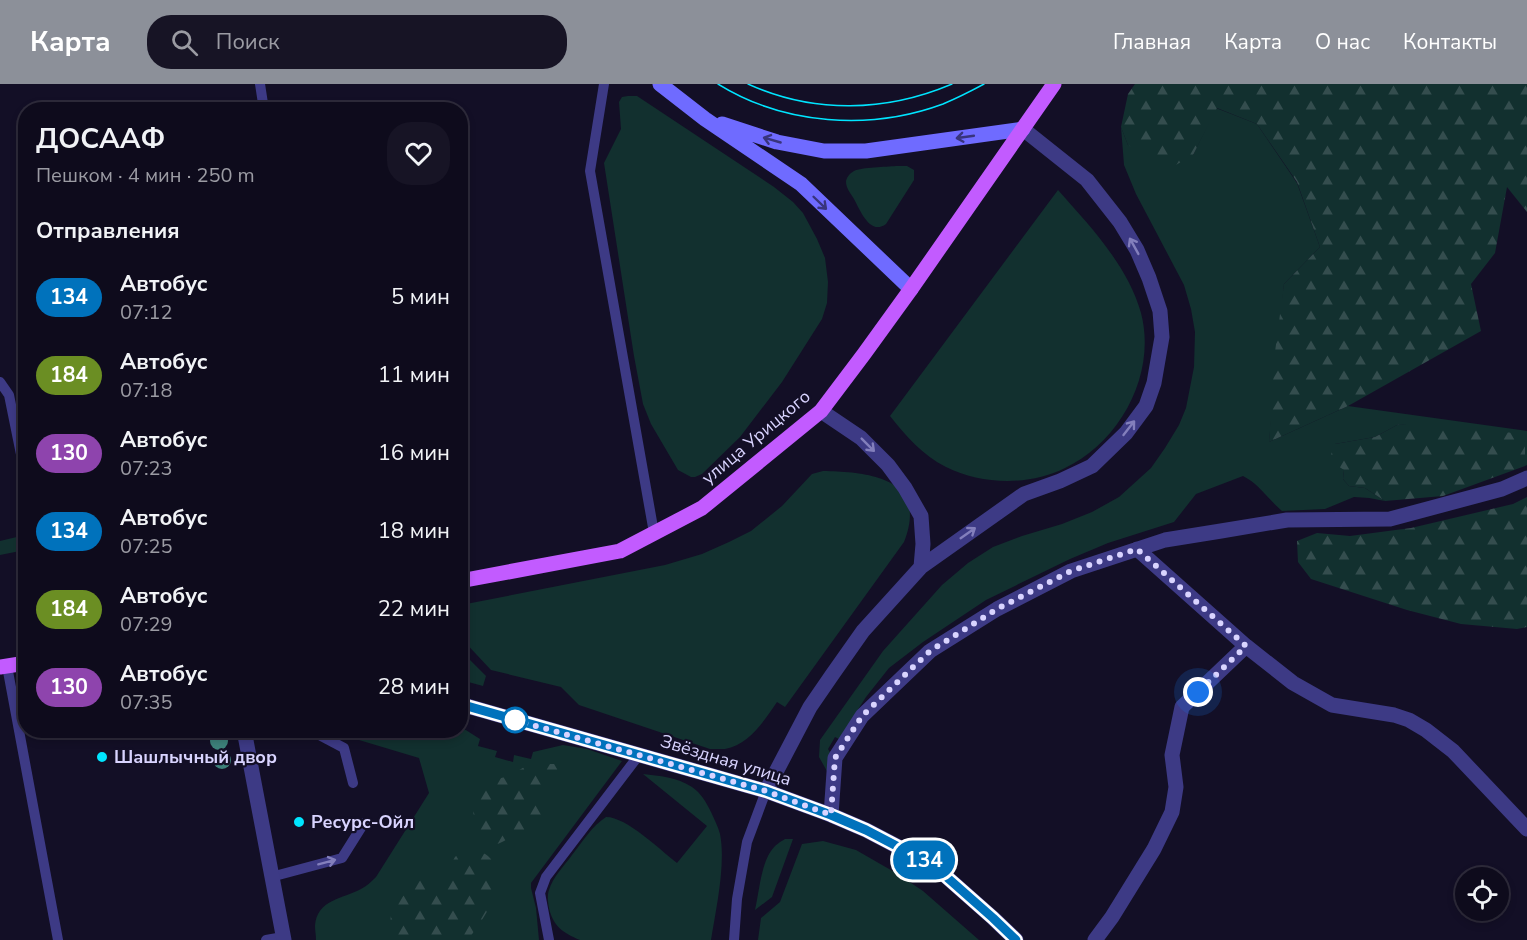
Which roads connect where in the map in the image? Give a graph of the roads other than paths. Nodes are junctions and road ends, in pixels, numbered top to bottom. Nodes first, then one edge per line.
1 (260, 84) edge
2 (604, 84) edge
3 (660, 84) edge
4 (1054, 84) edge
5 (263, 102) edge
6 (705, 119) junction
7 (1023, 129) junction
8 (911, 289) junction
9 (0, 382) edge
10 (821, 411) junction
11 (18, 439) edge
12 (1527, 478) edge
13 (654, 533) junction
14 (1137, 549) junction
15 (921, 567) junction
16 (468, 580) edge
17 (1246, 646) junction
18 (18, 664) edge
19 (3, 667) edge
20 (468, 706) edge
21 (245, 738) edge
22 (325, 738) edge
23 (639, 755) junction
24 (353, 783) dead end
25 (766, 791) junction
26 (831, 815) junction
27 (364, 823) dead end
28 (1527, 829) edge
29 (271, 877) junction
30 (284, 938) edge
31 (58, 940) edge
32 (266, 940) edge
33 (549, 940) edge
34 (734, 940) edge
35 (1017, 940) edge
36 (1095, 940) edge

1 - 5 lane
2 - 13 lane
3 - 6 main road
4 - 7 main road, улица Урицкого
7 -> 6 main road
6 -> 8 main road
7 - 8 main road, улица Урицкого
15 -> 7 street
8 - 10 main road, улица Урицкого
9 - 11 lane
10 - 13 main road, улица Урицкого
10 -> 15 street
12 - 14 street
13 - 16 main road, улица Урицкого
14 - 17 street
14 - 26 street
15 - 25 street
17 - 28 street
17 - 36 street
18 - 19 main road
19 - 31 lane
20 - 23 street, Звёздная улица
21 - 29 street
22 - 24 lane
23 - 25 street, Звёздная улица
23 - 33 lane
25 - 26 street, Звёздная улица
25 - 34 lane
26 - 35 street, Звёздная улица
29 -> 27 lane
29 - 30 street
30 - 32 lane

